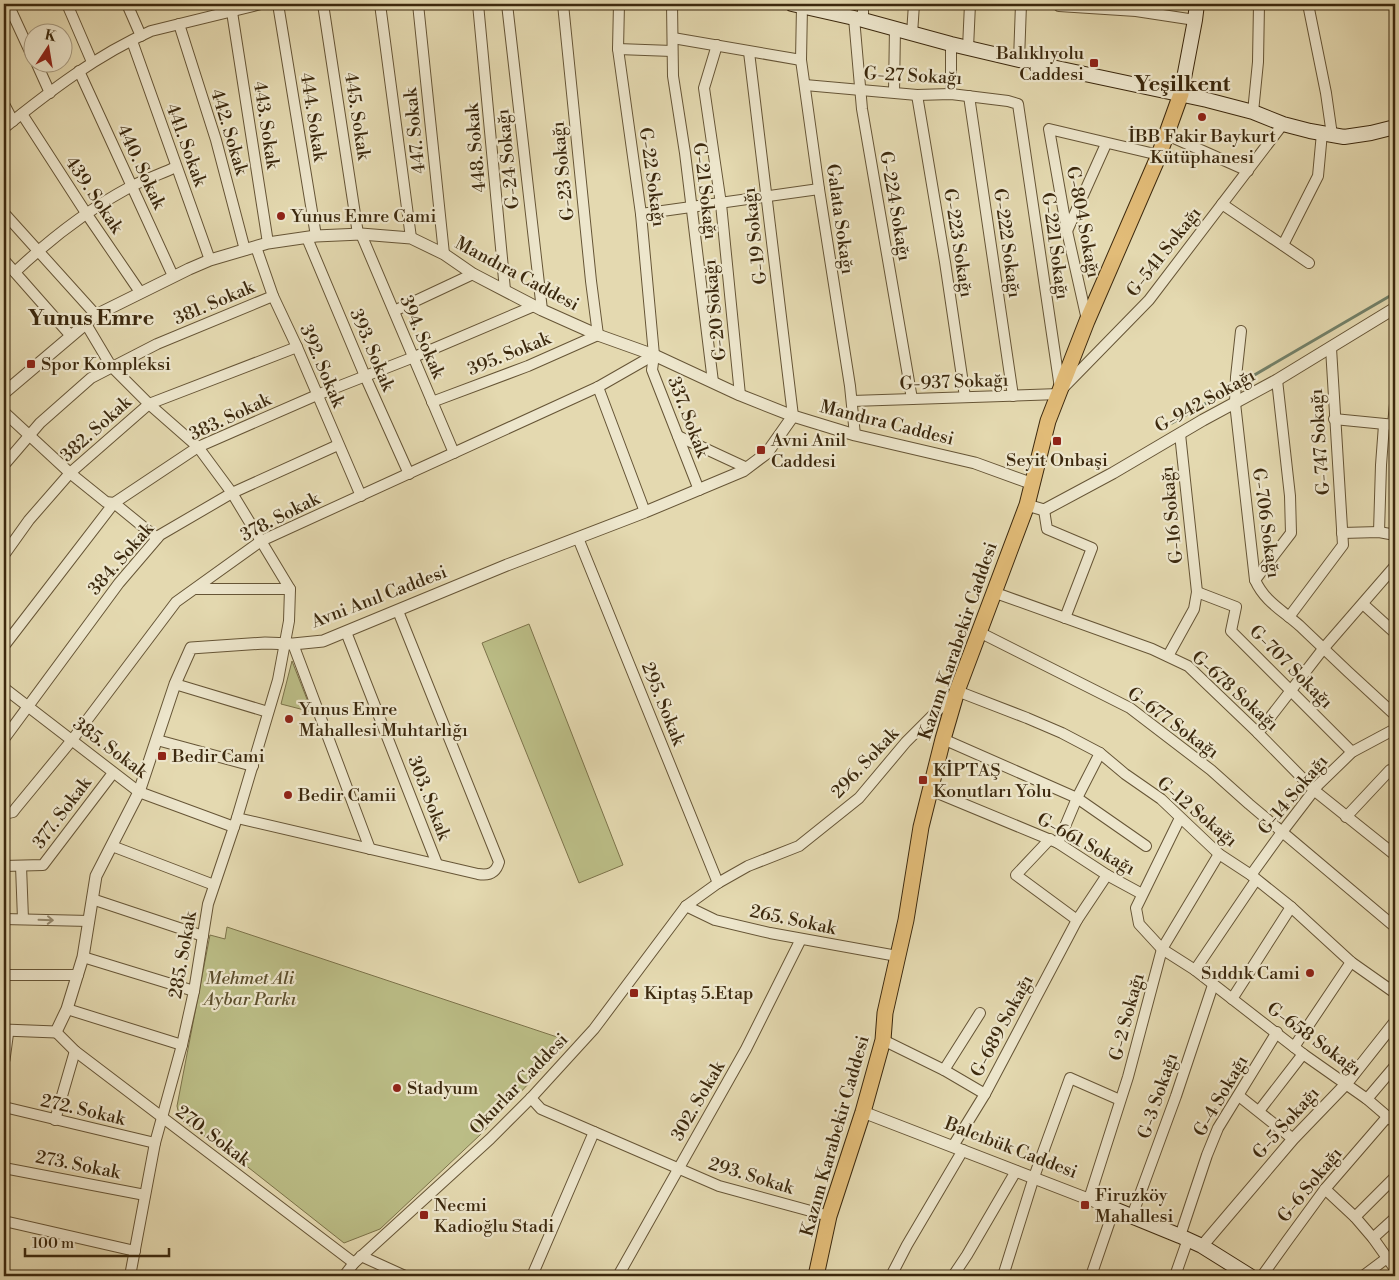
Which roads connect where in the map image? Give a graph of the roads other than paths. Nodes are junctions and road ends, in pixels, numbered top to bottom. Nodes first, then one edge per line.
1 (8, 4) edge
2 (67, 4) edge
3 (127, 4) edge
4 (261, 4) edge
5 (278, 4) edge
6 (323, 4) edge
7 (380, 4) edge
8 (418, 4) edge
9 (478, 4) edge
10 (508, 4) edge
11 (563, 4) edge
12 (619, 4) edge
13 (672, 4) edge
14 (863, 4) edge
15 (914, 4) edge
16 (970, 4) edge
17 (1021, 4) edge
18 (1197, 4) edge
19 (1259, 4) edge
20 (1308, 4) edge
21 (798, 5) edge
22 (1059, 6) dead end
23 (1075, 6) edge
24 (1137, 8) edge
25 (232, 12) junction
26 (858, 19) junction
27 (1195, 20) junction
28 (179, 24) junction
29 (894, 28) junction
30 (22, 34) edge
31 (912, 34) junction
32 (136, 38) junction
33 (673, 38) junction
34 (951, 44) junction
35 (717, 45) junction
36 (968, 48) junction
37 (618, 49) junction
38 (672, 51) junction
39 (749, 52) junction
40 (801, 60) junction
41 (1019, 60) junction
42 (92, 62) junction
43 (41, 72) edge
44 (79, 72) junction
45 (805, 85) junction
46 (860, 89) junction
47 (50, 92) junction
48 (894, 92) junction
49 (951, 94) junction
50 (1181, 94) junction
51 (917, 95) junction
52 (969, 96) junction
53 (4, 104) edge
54 (1018, 104) joint
55 (1253, 112) junction
56 (22, 114) junction
57 (12, 121) junction
58 (1283, 124) junction
59 (1395, 126) edge
60 (4, 128) edge
61 (1167, 134) junction
62 (1327, 134) junction
63 (1106, 144) junction
64 (1159, 156) junction
65 (176, 167) junction
66 (1248, 171) junction
67 (131, 186) junction
68 (819, 189) junction
69 (767, 195) junction
70 (721, 204) junction
71 (1222, 204) junction
72 (692, 208) junction
73 (4, 213) edge
74 (86, 213) junction
75 (641, 214) junction
76 (1067, 231) junction
77 (360, 234) junction
78 (312, 237) junction
79 (411, 238) junction
80 (268, 243) junction
81 (1282, 245) junction
82 (250, 248) junction
83 (38, 251) junction
84 (444, 254) junction
85 (4, 260) edge
86 (210, 260) junction
87 (1309, 263) dead end
88 (15, 272) junction
89 (474, 274) junction
90 (173, 276) junction
91 (505, 290) junction
92 (140, 292) junction
93 (273, 296) junction
94 (538, 308) junction
95 (1395, 308) edge
96 (394, 311) junction
97 (96, 315) junction
98 (1087, 321) junction
99 (86, 324) junction
100 (1241, 330) dead end
101 (598, 335) junction
102 (71, 336) junction
103 (297, 347) junction
104 (1330, 348) junction
105 (654, 355) junction
106 (414, 357) junction
107 (111, 366) junction
108 (365, 376) junction
109 (1277, 380) junction
110 (713, 382) junction
111 (598, 387) junction
112 (4, 393) edge
113 (1059, 393) junction
114 (317, 395) junction
115 (740, 395) junction
116 (1013, 396) junction
117 (965, 398) junction
118 (912, 399) junction
119 (1235, 400) junction
120 (432, 402) junction
121 (852, 402) junction
122 (149, 404) junction
123 (1395, 404) edge
124 (4, 412) edge
125 (793, 416) junction
126 (1334, 419) junction
127 (1391, 425) edge
128 (1180, 434) junction
129 (855, 435) junction
130 (30, 436) junction
131 (678, 436) junction
132 (338, 445) junction
133 (198, 447) junction
134 (454, 453) junction
135 (4, 466) edge
136 (747, 468) junction
137 (70, 473) junction
138 (409, 474) junction
139 (1033, 484) junction
140 (699, 490) junction
141 (232, 492) junction
142 (361, 496) junction
143 (114, 503) junction
144 (1027, 505) junction
145 (1044, 510) junction
146 (645, 512) junction
147 (1380, 532) junction
148 (1342, 533) junction
149 (1395, 535) edge
150 (157, 538) junction
151 (578, 538) junction
152 (261, 541) junction
153 (4, 555) edge
154 (1395, 568) edge
155 (1255, 580) junction
156 (196, 589) junction
157 (290, 589) junction
158 (993, 592) junction
159 (1197, 592) junction
160 (1363, 604) junction
161 (398, 611) junction
162 (1289, 617) junction
163 (1065, 618) junction
164 (346, 632) junction
165 (979, 632) junction
166 (1395, 633) edge
167 (290, 644) junction
168 (4, 646) edge
169 (1323, 648) junction
170 (1168, 656) junction
171 (175, 684) junction
172 (4, 688) edge
173 (957, 690) junction
174 (1292, 690) junction
175 (28, 706) junction
176 (268, 712) junction
177 (1395, 716) edge
178 (1395, 729) edge
179 (1258, 733) junction
180 (4, 739) edge
181 (942, 739) junction
182 (72, 740) junction
183 (157, 740) junction
184 (1352, 752) junction
185 (1100, 753) junction
186 (253, 766) junction
187 (1390, 770) dead end
188 (113, 773) junction
189 (930, 790) junction
190 (1315, 790) junction
191 (139, 792) junction
192 (1077, 798) junction
193 (4, 814) edge
194 (1346, 817) junction
195 (1180, 818) junction
196 (236, 823) junction
197 (1282, 832) junction
198 (1054, 841) junction
199 (112, 846) junction
200 (1146, 846) dead end
201 (370, 849) junction
202 (1394, 852) edge
203 (1219, 854) junction
204 (437, 864) junction
205 (4, 866) edge
206 (21, 866) junction
207 (1107, 875) junction
208 (1254, 878) junction
209 (718, 883) junction
210 (214, 885) junction
211 (1142, 894) junction
212 (92, 899) junction
213 (686, 906) junction
214 (1291, 907) junction
215 (4, 919) edge
216 (23, 919) junction
217 (1077, 920) junction
218 (89, 921) junction
219 (1395, 927) edge
220 (204, 936) junction
221 (801, 939) junction
222 (1162, 949) junction
223 (897, 956) junction
224 (83, 957) junction
225 (1351, 962) junction
226 (1195, 970) junction
227 (4, 975) edge
228 (78, 975) junction
229 (1213, 985) junction
230 (194, 991) junction
231 (1395, 993) edge
232 (1232, 999) junction
233 (67, 1009) junction
234 (980, 1013) dead end
235 (1395, 1022) edge
236 (6, 1030) edge
237 (56, 1032) junction
238 (1277, 1032) junction
239 (883, 1040) junction
240 (182, 1045) junction
241 (1294, 1047) junction
242 (75, 1051) junction
243 (1303, 1054) junction
244 (4, 1060) edge
245 (1395, 1066) edge
246 (944, 1070) junction
247 (1346, 1084) junction
248 (985, 1094) junction
249 (1239, 1096) junction
250 (531, 1098) junction
251 (1368, 1099) junction
252 (1120, 1100) junction
253 (4, 1107) edge
254 (1259, 1111) junction
255 (863, 1112) junction
256 (161, 1117) junction
257 (55, 1120) junction
258 (1392, 1120) edge
259 (594, 1132) junction
260 (1293, 1139) junction
261 (155, 1143) junction
262 (958, 1148) junction
263 (4, 1168) edge
264 (678, 1168) junction
265 (1016, 1171) junction
266 (1034, 1177) junction
267 (1395, 1177) edge
268 (1325, 1189) junction
269 (145, 1195) junction
270 (1089, 1199) junction
271 (1114, 1209) junction
272 (829, 1216) junction
273 (1132, 1216) junction
274 (1355, 1217) junction
275 (1395, 1218) edge
276 (4, 1222) edge
277 (1184, 1238) junction
278 (1373, 1238) junction
279 (1202, 1246) junction
280 (136, 1251) junction
281 (1386, 1258) junction
282 (357, 1259) junction
283 (1395, 1269) edge
284 (130, 1276) edge
285 (344, 1276) edge
286 (405, 1276) edge
287 (532, 1276) edge
288 (618, 1276) edge
289 (816, 1276) edge
290 (891, 1276) edge
291 (953, 1276) edge
292 (1002, 1276) edge
293 (1091, 1276) edge
294 (1175, 1276) edge
295 (1250, 1276) edge
296 (1262, 1276) edge
297 (1363, 1276) edge

1 - 30 street
2 - 42 street
3 - 32 street, 441. Sokak
4 - 25 street
5 - 78 street, 444. Sokak
6 - 77 street, 445. Sokak
7 - 79 street
8 - 84 street, 447. Sokak
9 - 91 street, 448. Sokak
10 - 94 street, G-24 Sokağı
11 - 101 street, G-23 Sokağı
12 - 37 street, G-22 Sokağı
13 - 33 street, G-21 Sokağı
14 - 26 street, G-224 Sokağı
15 - 31 street
16 - 36 street
17 - 41 street
18 - 27 main road
19 - 55 street
20 - 62 street
21 - 26 main road
21 - 40 street, Galata Sokağı
22 - 23 street
23 - 24 street
24 - 27 street
25 - 28 street
25 - 80 street, 443. Sokak
26 - 29 main road
26 - 46 street, G-224 Sokağı
27 - 50 main road
28 - 32 street
28 - 82 street, 442. Sokak
29 - 31 main road
29 - 48 street
31 - 34 main road
32 - 42 street
32 - 65 street, 441. Sokak
33 - 35 street
33 - 38 street, G-21 Sokağı
34 - 36 main road
34 - 49 street
35 - 39 street
35 - 70 street, G-20 Sokağı
36 - 41 main road
37 - 38 street
37 - 75 street, G-22 Sokağı
38 - 72 street, G-21 Sokağı
39 - 40 street
39 - 69 street, G-19 Sokağı
40 - 45 street, Galata Sokağı
41 - 50 main road
42 - 44 street
43 - 47 street
44 - 47 street
44 - 67 street, 440. Sokak
45 - 46 street, G-27 Sokağı
45 - 68 street, Galata Sokağı
46 - 48 street, G-27 Sokağı
46 - 118 street, G-224 Sokağı
47 - 56 street
48 - 51 street, G-27 Sokağı
49 - 51 street, G-27 Sokağı
49 - 52 street, G-27 Sokağı
50 - 55 main road
50 - 61 main road, Kazım Karabekir Caddesi
51 - 117 street, G-223 Sokağı
52 - 54 street, G-27 Sokağı
52 - 116 street, G-222 Sokağı
53 - 57 street
54 - 113 street, G-221 Sokağı
55 - 58 main road
56 - 57 street
56 - 74 street, 439. Sokak
57 - 60 street
58 - 62 main road
58 - 66 street, G-541 Sokağı
59 - 62 main road
61 - 64 main road, Kazım Karabekir Caddesi
61 - 66 street
62 - 81 street
63 - 64 street
63 - 76 street
63 - 76 street, G-804 Sokağı
64 - 98 main road, Kazım Karabekir Caddesi
65 - 67 street
65 - 86 street, 441. Sokak
66 - 71 street, G-541 Sokağı
67 - 74 street
67 - 90 street, 440. Sokak
68 - 69 street
68 - 121 street, Galata Sokağı
69 - 70 street
69 - 125 street, G-19 Sokağı
70 - 72 street
70 - 115 street, G-20 Sokağı
71 - 81 street
71 - 113 street, G-541 Sokağı
72 - 75 street
72 - 110 street, G-21 Sokağı
73 - 83 street
74 - 83 street
74 - 92 street, 439. Sokak
75 - 105 street, G-22 Sokağı
76 - 98 street, G-804 Sokağı
77 - 78 street, Mandıra Caddesi
77 - 79 street, Mandıra Caddesi
77 - 96 street, 394. Sokak
78 - 80 street, Mandıra Caddesi
78 - 108 street, 393. Sokak
79 - 84 street, Mandıra Caddesi
80 - 82 street, Mandıra Caddesi
81 - 87 street
82 - 86 street, Mandıra Caddesi
82 - 93 street, 392. Sokak
83 - 88 street
83 - 97 street
84 - 89 street, Mandıra Caddesi
85 - 88 street
86 - 90 street, Mandıra Caddesi
88 - 102 street
89 - 91 street, Mandıra Caddesi
89 - 96 street
90 - 92 street, Mandıra Caddesi
91 - 94 street, Mandıra Caddesi
92 - 97 street, Mandıra Caddesi
93 - 103 street, 392. Sokak
93 - 107 street, 381. Sokak
94 - 101 street, Mandıra Caddesi
94 - 106 street, 383. Sokak
95 - 104 street, G-942 Sokağı
96 - 106 street, 394. Sokak
97 - 99 street, Mandıra Caddesi
98 - 113 main road, Kazım Karabekir Caddesi
99 - 102 street, Mandıra Caddesi
99 - 107 street
100 - 119 street, G-706 Sokağı
101 - 105 street, Mandıra Caddesi
101 - 120 street, 395. Sokak
102 - 112 street, Mandıra Caddesi
103 - 114 street, 392. Sokak
103 - 122 street, 382. Sokak
104 - 109 street, G-942 Sokağı
104 - 126 street, G-747 Sokağı
105 - 110 street, Mandıra Caddesi
105 - 111 street, 378. Sokak
105 - 131 street, 337. Sokak
106 - 108 street, 383. Sokak
106 - 120 street, 394. Sokak
107 - 122 street
107 - 130 street, 381. Sokak
108 - 114 street, 383. Sokak
108 - 138 street, 393. Sokak
109 - 119 street, G-942 Sokağı
109 - 155 street
110 - 115 street, Mandıra Caddesi
111 - 134 street, 378. Sokak
111 - 146 street
113 - 116 street, G-937 Sokağı
113 - 139 main road, Kazım Karabekir Caddesi
114 - 132 street, 392. Sokak
114 - 133 street, 383. Sokak
115 - 125 street, Mandıra Caddesi
116 - 117 street, G-937 Sokağı
117 - 118 street, G-937 Sokağı
118 - 121 street, G-937 Sokağı
119 - 128 street, G-942 Sokağı
119 - 155 street, G-706 Sokağı
120 - 134 street, 394. Sokak
121 - 129 street, Galata Sokağı
122 - 133 street
122 - 137 street, 382. Sokak
123 - 127 street
124 - 130 street
125 - 129 street, Mandıra Caddesi
125 - 136 street, Avni Anıl Caddesi
126 - 127 street
126 - 148 street, G-747 Sokağı
127 - 147 street
128 - 145 street, G-942 Sokağı
128 - 159 street, G-16 Sokağı
129 - 139 street, Mandıra Caddesi
130 - 135 street, 381. Sokak
130 - 137 street
131 - 136 street
131 - 140 street, 337. Sokak
132 - 141 street, 384. Sokak
132 - 142 street, 392. Sokak
133 - 141 street
133 - 143 street, 383. Sokak
134 - 138 street, 378. Sokak
136 - 140 street, Avni Anıl Caddesi
137 - 143 street
137 - 153 street, 382. Sokak
138 - 142 street, 378. Sokak
139 - 144 main road, Kazım Karabekir Caddesi
140 - 146 street, Avni Anıl Caddesi
141 - 150 street, 384. Sokak
141 - 152 street
142 - 152 street, 378. Sokak
143 - 150 street
143 - 168 street, 383. Sokak
144 - 145 street
144 - 158 main road, Kazım Karabekir Caddesi
145 - 163 street
146 - 151 street, Avni Anıl Caddesi
147 - 148 street
147 - 149 street
148 - 162 street
150 - 175 street, 384. Sokak
151 - 161 street, Avni Anıl Caddesi
151 - 209 street, 295. Sokak
152 - 156 street, 378. Sokak
152 - 157 street
154 - 160 street
155 - 162 street, G-706 Sokağı
156 - 157 street
156 - 182 street, 378. Sokak
157 - 167 street, 285. Sokak
158 - 163 street, G-678 Sokağı
158 - 165 main road, Kazım Karabekir Caddesi
159 - 170 street
159 - 174 street, G-707 Sokağı
160 - 166 street
160 - 169 street
161 - 164 street, Avni Anıl Caddesi
161 - 204 street, 385. Sokak
162 - 169 street, G-706 Sokağı
163 - 170 street, G-678 Sokağı
164 - 167 street, Avni Anıl Caddesi
164 - 204 street, 303. Sokak
165 - 173 main road, Kazım Karabekir Caddesi
165 - 197 street, G-677 Sokağı
167 - 171 street, Avni Anıl Caddesi
167 - 176 street, 285. Sokak
167 - 201 street
169 - 174 street
169 - 177 street, G-706 Sokağı
170 - 179 street, G-678 Sokağı
171 - 176 street
171 - 183 street, Avni Anıl Caddesi
172 - 175 street, 385. Sokak
173 - 181 main road, Kazım Karabekir Caddesi
173 - 185 street, G-12 Sokağı
173 - 209 street, 296. Sokak
174 - 179 street
174 - 184 street, G-707 Sokağı
175 - 180 street, 384. Sokak
175 - 182 street, 385. Sokak
176 - 186 street, 285. Sokak
178 - 184 street, G-14 Sokağı
179 - 190 street, G-678 Sokağı
181 - 189 main road, Kazım Karabekir Caddesi
181 - 192 street
182 - 188 street, 385. Sokak
182 - 193 street, 378. Sokak
183 - 186 street
183 - 191 street, Avni Anıl Caddesi
184 - 190 street, G-14 Sokağı
185 - 192 street
185 - 195 street, G-12 Sokağı
186 - 196 street, 285. Sokak
187 - 194 street
188 - 191 street, 385. Sokak
188 - 206 street, 377. Sokak
189 - 198 street, G-661 Sokağı
189 - 223 main road, Kazım Karabekir Caddesi
190 - 194 street, G-678 Sokağı
190 - 197 street, G-14 Sokağı
191 - 196 street, 385. Sokak
191 - 199 street, Avni Anıl Caddesi
192 - 198 street
192 - 200 street
194 - 202 street, G-678 Sokağı
195 - 203 street, G-12 Sokağı
195 - 211 street, G-658 Sokağı
196 - 201 street, 385. Sokak
196 - 210 street, 285. Sokak
197 - 208 street, G-14 Sokağı
197 - 219 street, G-677 Sokağı
198 - 207 street, G-661 Sokağı
198 - 217 street
199 - 210 street
199 - 212 street, Avni Anıl Caddesi
201 - 204 street, 385. Sokak
203 - 208 street, G-12 Sokağı
203 - 222 street, G-2 Sokağı
205 - 206 street, 377. Sokak
206 - 216 street
207 - 211 street, G-661 Sokağı
207 - 217 street, G-689 Sokağı
208 - 214 street, G-12 Sokağı
208 - 226 street, G-14 Sokağı
209 - 213 street, 296. Sokak
210 - 220 street, 285. Sokak
211 - 222 street, G-658 Sokağı
212 - 218 street, Avni Anıl Caddesi
212 - 220 street
213 - 221 street, 265. Sokak
213 - 250 street, Okurlar Caddesi
214 - 225 street, G-12 Sokağı
214 - 232 street
215 - 216 street
216 -> 218 street
217 - 248 street, G-689 Sokağı
218 - 224 street, Avni Anıl Caddesi
220 - 230 street, 285. Sokak
221 - 223 street, 265. Sokak
221 - 264 street, 302. Sokak
222 - 226 street, G-658 Sokağı
222 - 252 street, G-2 Sokağı
223 - 239 main road, Kazım Karabekir Caddesi
224 - 228 street, Avni Anıl Caddesi
224 - 230 street
225 - 231 street, G-12 Sokağı
225 - 241 street
226 - 229 street, G-658 Sokağı
227 - 228 street
228 - 233 street, Avni Anıl Caddesi
229 - 232 street, G-658 Sokağı
229 - 273 street, G-3 Sokağı
230 - 240 street, 285. Sokak
232 - 238 street, G-658 Sokağı
233 - 237 street, Avni Anıl Caddesi
233 - 240 street
234 - 246 street
235 - 247 street, G-5 Sokağı
236 - 237 street
236 - 244 street
237 - 242 street, 270. Sokak
238 - 241 street, G-658 Sokağı
238 - 249 street, G-4 Sokağı
239 - 246 street
239 - 255 main road, Kazım Karabekir Caddesi
240 - 256 street, 285. Sokak
241 - 243 street, G-658 Sokağı
242 - 256 street, 270. Sokak
242 - 257 street
243 - 247 street, G-658 Sokağı
243 - 254 street
245 - 251 street
246 - 248 street
247 - 251 street, G-658 Sokağı
247 - 260 street, G-5 Sokağı
248 - 262 street, G-689 Sokağı
249 - 254 street
249 - 277 street, G-4 Sokağı
250 - 259 street, 293. Sokak
250 - 282 street, Okurlar Caddesi
251 - 258 street, G-658 Sokağı
252 - 266 street
252 - 270 street, G-2 Sokağı
253 - 257 street, 272. Sokak
254 - 260 street
255 - 262 street, Balcıbük Caddesi
255 - 272 main road, Kazım Karabekir Caddesi
256 - 261 street, 285. Sokak
256 - 282 street, 270. Sokak
257 - 261 street, 272. Sokak
258 - 268 street, G-6 Sokağı
259 - 264 street, 293. Sokak
259 - 287 street
260 - 279 street, G-5 Sokağı
261 - 269 street, 285. Sokak
262 - 265 street, Balcıbük Caddesi
262 - 290 street, G-689 Sokağı
263 - 269 street, 273. Sokak
264 - 272 street, 293. Sokak
264 - 288 street, 302. Sokak
265 - 266 street, Balcıbük Caddesi
265 - 291 street
266 - 270 street, Balcıbük Caddesi
266 - 292 street
267 - 274 street
268 - 274 street
268 - 296 street, G-6 Sokağı
269 - 280 street, 285. Sokak
270 - 271 street, Balcıbük Caddesi
271 - 273 main road, Balcıbük Caddesi
271 - 293 street
272 - 289 main road, Kazım Karabekir Caddesi
273 - 277 main road, Balcıbük Caddesi
274 - 278 street
275 - 278 street
276 - 280 street
277 - 279 main road, Balcıbük Caddesi
277 - 294 street, G-4 Sokağı
278 - 281 street
279 - 295 main road, Balcıbük Caddesi
280 - 284 street, 285. Sokak
281 - 283 street
281 - 297 street
282 - 285 street, Okurlar Caddesi
282 - 286 street, 270. Sokak

